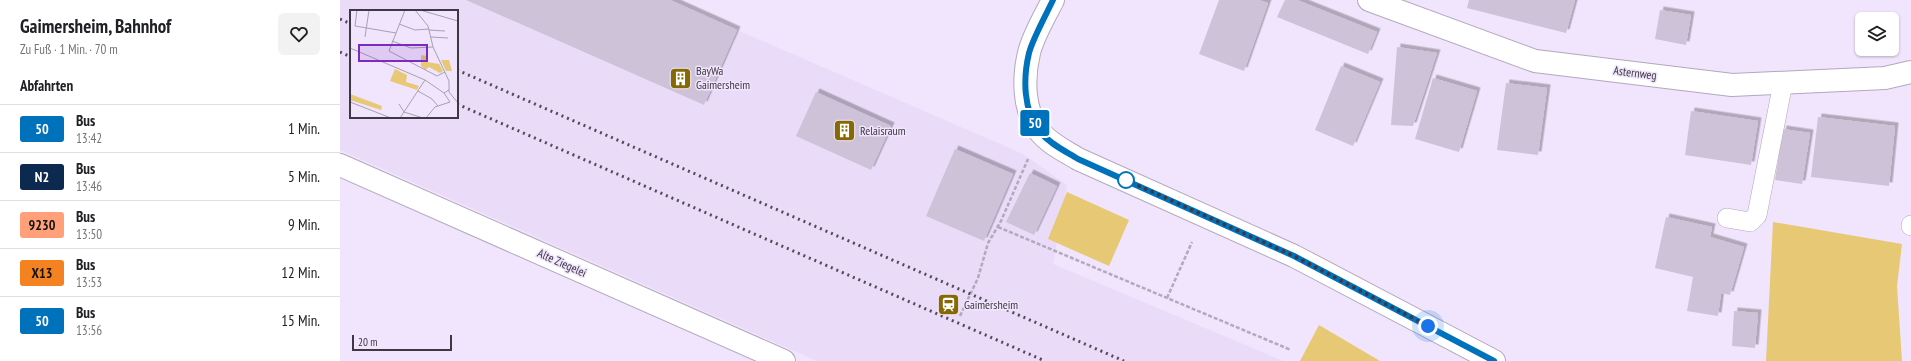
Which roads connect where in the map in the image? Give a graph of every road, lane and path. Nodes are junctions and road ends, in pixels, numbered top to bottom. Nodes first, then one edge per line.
1 (1053, 0) edge
2 (1369, 0) edge
3 (1911, 73) edge
4 (1783, 83) junction
5 (1040, 132) junction
6 (340, 165) edge
7 (1205, 216) junction
8 (1727, 218) dead end
9 (998, 228) junction
10 (1167, 298) junction
11 (960, 316) dead end
12 (1292, 350) dead end
13 (784, 361) edge
14 (1494, 361) edge

1 - 5 street
2 - 4 street, Asternweg
3 - 4 street, Asternweg
4 - 8 lane
5 - 7 street
5 - 9 path
6 - 13 street, Alte Ziegelei
7 - 10 path
7 - 14 street
9 - 10 path
9 - 11 path
10 - 12 path

